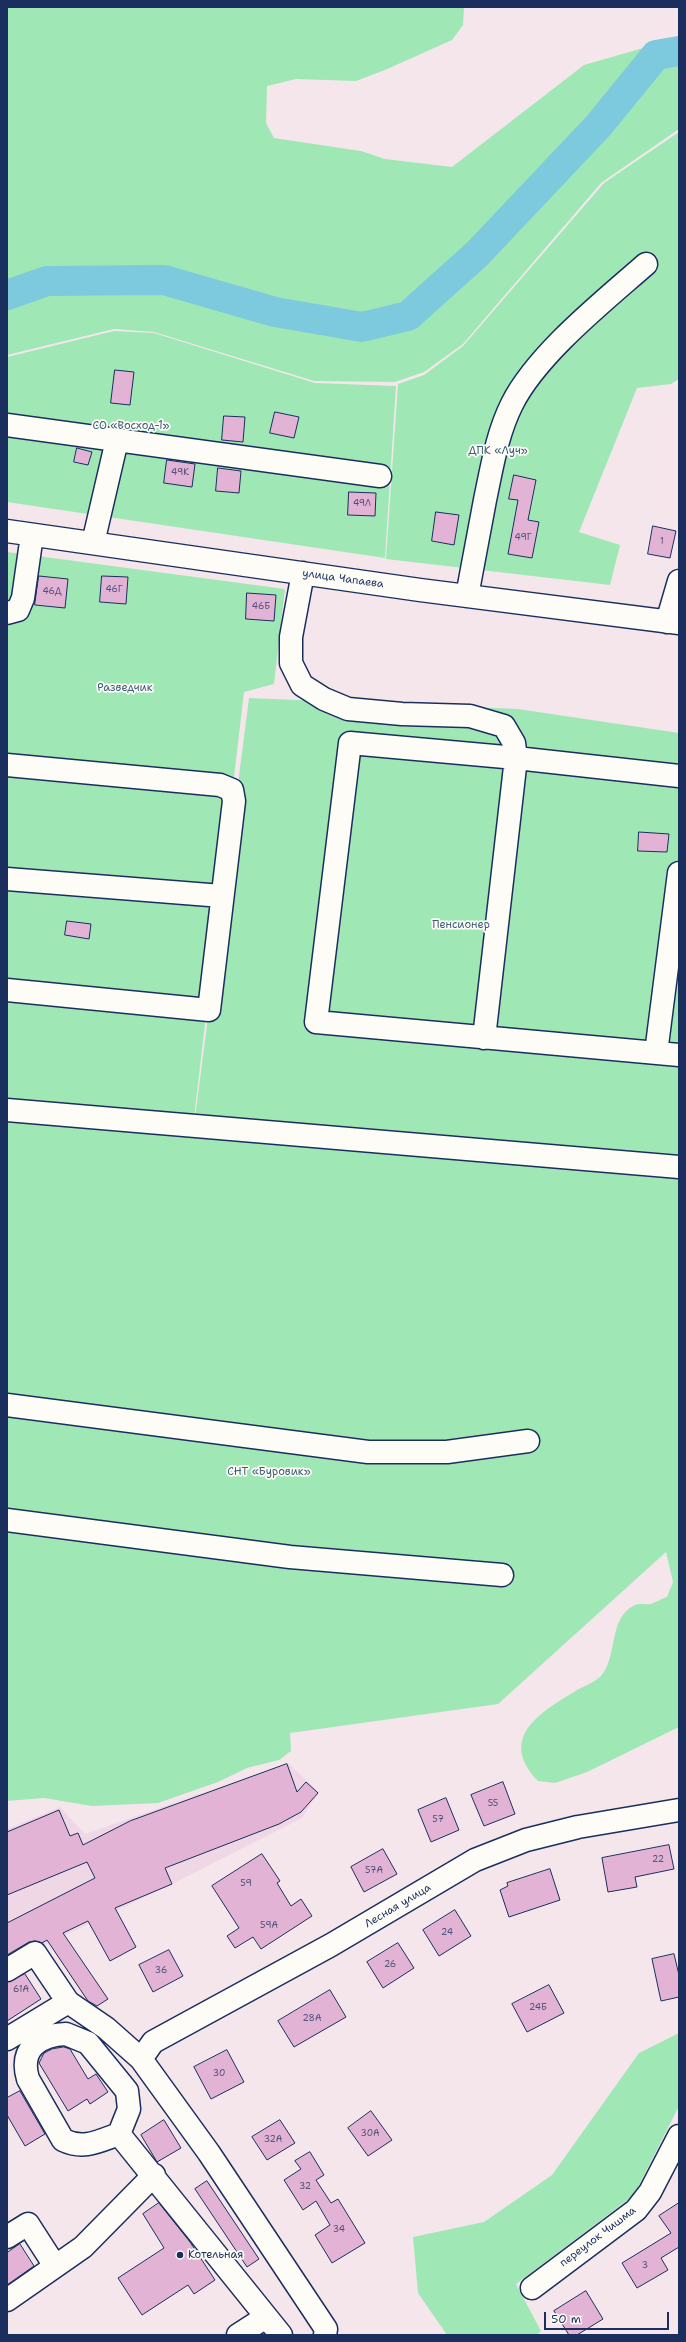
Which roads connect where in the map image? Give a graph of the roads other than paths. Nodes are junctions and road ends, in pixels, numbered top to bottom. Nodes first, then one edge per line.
1 (646, 264) dead end
2 (7, 424) edge
3 (117, 440) junction
4 (380, 476) dead end
5 (7, 531) edge
6 (32, 535) junction
7 (92, 543) junction
8 (303, 573) junction
9 (679, 581) edge
10 (467, 596) junction
11 (7, 613) edge
12 (673, 622) edge
13 (516, 758) junction
14 (7, 765) edge
15 (679, 776) edge
16 (679, 873) edge
17 (7, 879) edge
18 (222, 896) junction
19 (7, 990) edge
20 (484, 1038) junction
21 (656, 1054) junction
22 (679, 1055) edge
23 (7, 1110) edge
24 (679, 1167) edge
25 (7, 1405) edge
26 (528, 1441) dead end
27 (7, 1520) edge
28 (502, 1575) dead end
29 (679, 1810) edge
30 (7, 1970) edge
31 (68, 2002) junction
32 (7, 2039) edge
33 (141, 2059) junction
34 (119, 2134) junction
35 (679, 2136) edge
36 (154, 2175) junction
37 (7, 2237) edge
38 (55, 2266) junction
39 (532, 2288) dead end
40 (7, 2300) edge
41 (266, 2317) junction
42 (238, 2335) edge
43 (281, 2335) edge
44 (325, 2335) edge

1 - 10 street
2 - 3 street
3 - 4 street
3 - 7 street
5 - 6 street, улица Чапаева
6 - 7 street, улица Чапаева
6 - 11 street
7 - 8 street, улица Чапаева
8 - 10 street, улица Чапаева
8 - 13 street
9 - 12 street
10 - 12 street, улица Чапаева
13 - 15 street
13 - 20 street
13 - 20 street
14 - 18 street
16 - 21 street
17 - 18 street
18 - 19 street
20 - 21 street
21 - 22 street
23 - 24 street
25 - 26 street
27 - 28 street
29 - 33 street, Лесная улица
30 - 31 street
31 - 32 street
31 - 33 street
33 - 44 street
34 - 34 street
34 - 36 street
35 - 39 street, переулок Чишма
36 - 38 street
36 - 41 street
37 - 38 street
38 - 40 street
41 - 42 street
41 - 43 street

